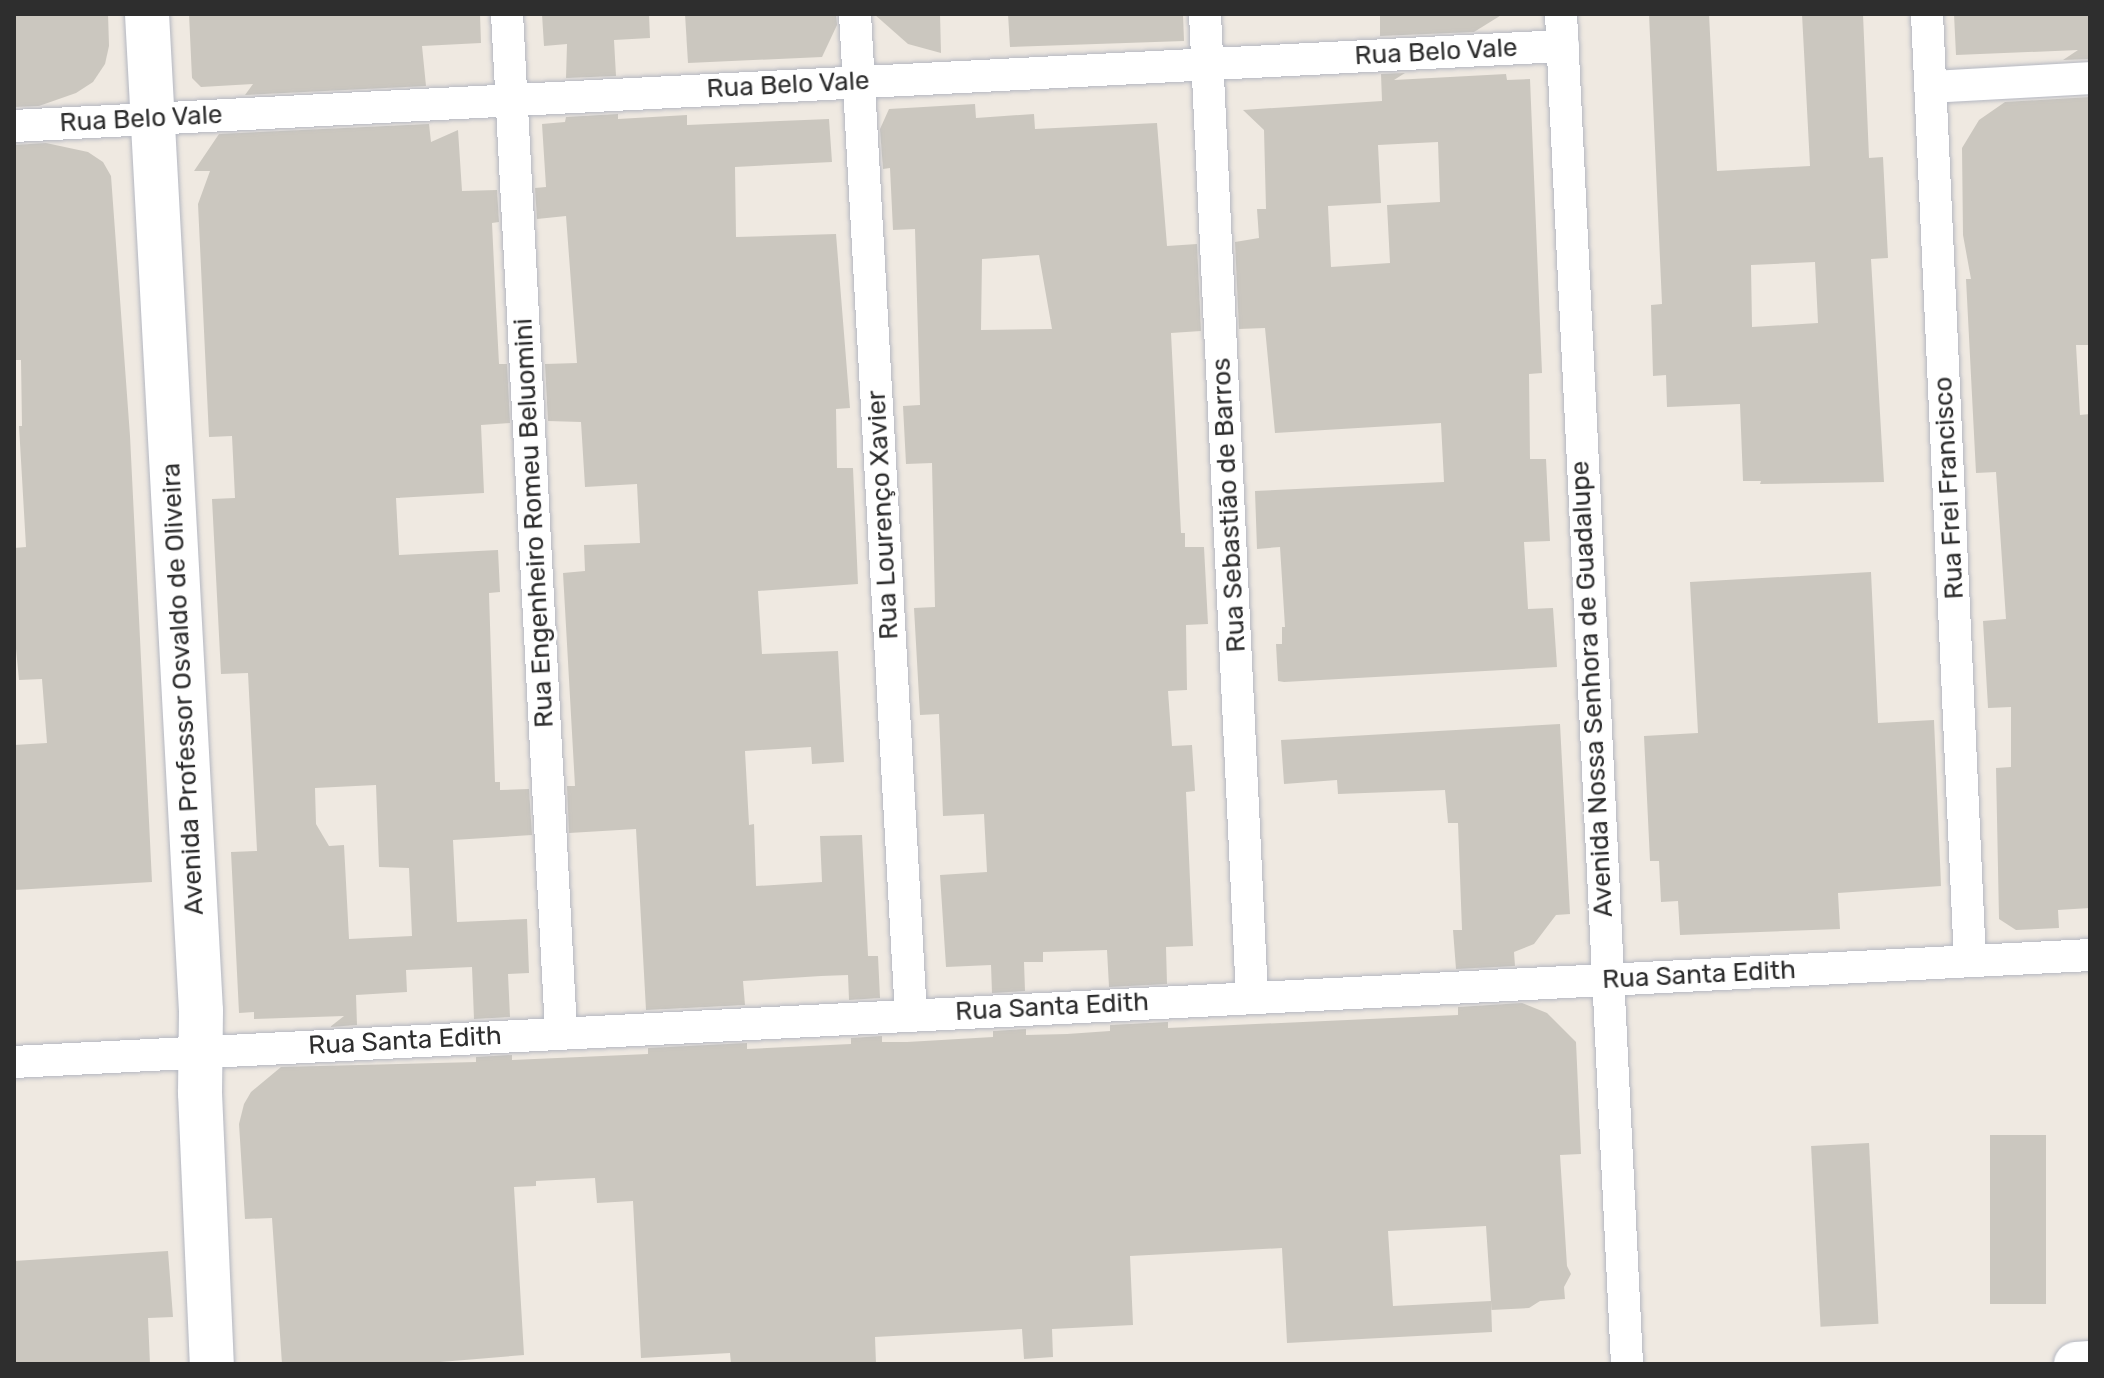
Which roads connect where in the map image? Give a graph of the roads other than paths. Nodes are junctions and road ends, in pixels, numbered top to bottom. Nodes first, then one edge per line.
1 (147, 14) edge
2 (507, 14) edge
3 (855, 14) edge
4 (1205, 14) edge
5 (1927, 14) edge
6 (1562, 30) edge
7 (1207, 64) junction
8 (2090, 78) edge
9 (859, 82) junction
10 (1931, 87) junction
11 (511, 99) junction
12 (152, 119) junction
13 (14, 126) edge
14 (2090, 955) edge
15 (1970, 961) junction
16 (1606, 980) junction
17 (1252, 996) junction
18 (911, 1015) junction
19 (561, 1032) junction
20 (200, 1052) junction
21 (14, 1062) edge
22 (2090, 1363) edge
23 (212, 1364) edge
24 (1627, 1364) edge
25 (2076, 1364) edge

1 - 12 street, Avenida Professor Osvaldo de Oliveira
2 - 11 street, Rua Engenheiro Romeu Beluomini
3 - 9 street, Rua Lourenço Xavier
4 - 7 street, Rua Sebastião de Barros
5 - 10 street, Rua Frei Francisco
6 - 7 street, Rua Belo Vale
6 - 16 street, Avenida Nossa Senhora de Guadalupe
7 - 9 street, Rua Belo Vale
7 - 17 street, Rua Sebastião de Barros
8 - 10 street
9 - 11 street, Rua Belo Vale
9 - 18 street, Rua Lourenço Xavier
10 - 15 street, Rua Frei Francisco
11 - 12 street, Rua Belo Vale
11 - 19 street, Rua Engenheiro Romeu Beluomini
12 - 13 street, Rua Belo Vale
12 - 20 street, Avenida Professor Osvaldo de Oliveira
14 - 15 street, Rua Santa Edith
15 - 16 street, Rua Santa Edith
16 - 17 street, Rua Santa Edith
16 - 24 street, Avenida Nossa Senhora de Guadalupe
17 - 18 street, Rua Santa Edith
18 - 19 street, Rua Santa Edith
19 - 20 street, Rua Santa Edith
20 - 21 street, Rua Santa Edith
20 - 23 street, Avenida Professor Osvaldo de Oliveira
22 - 25 street

